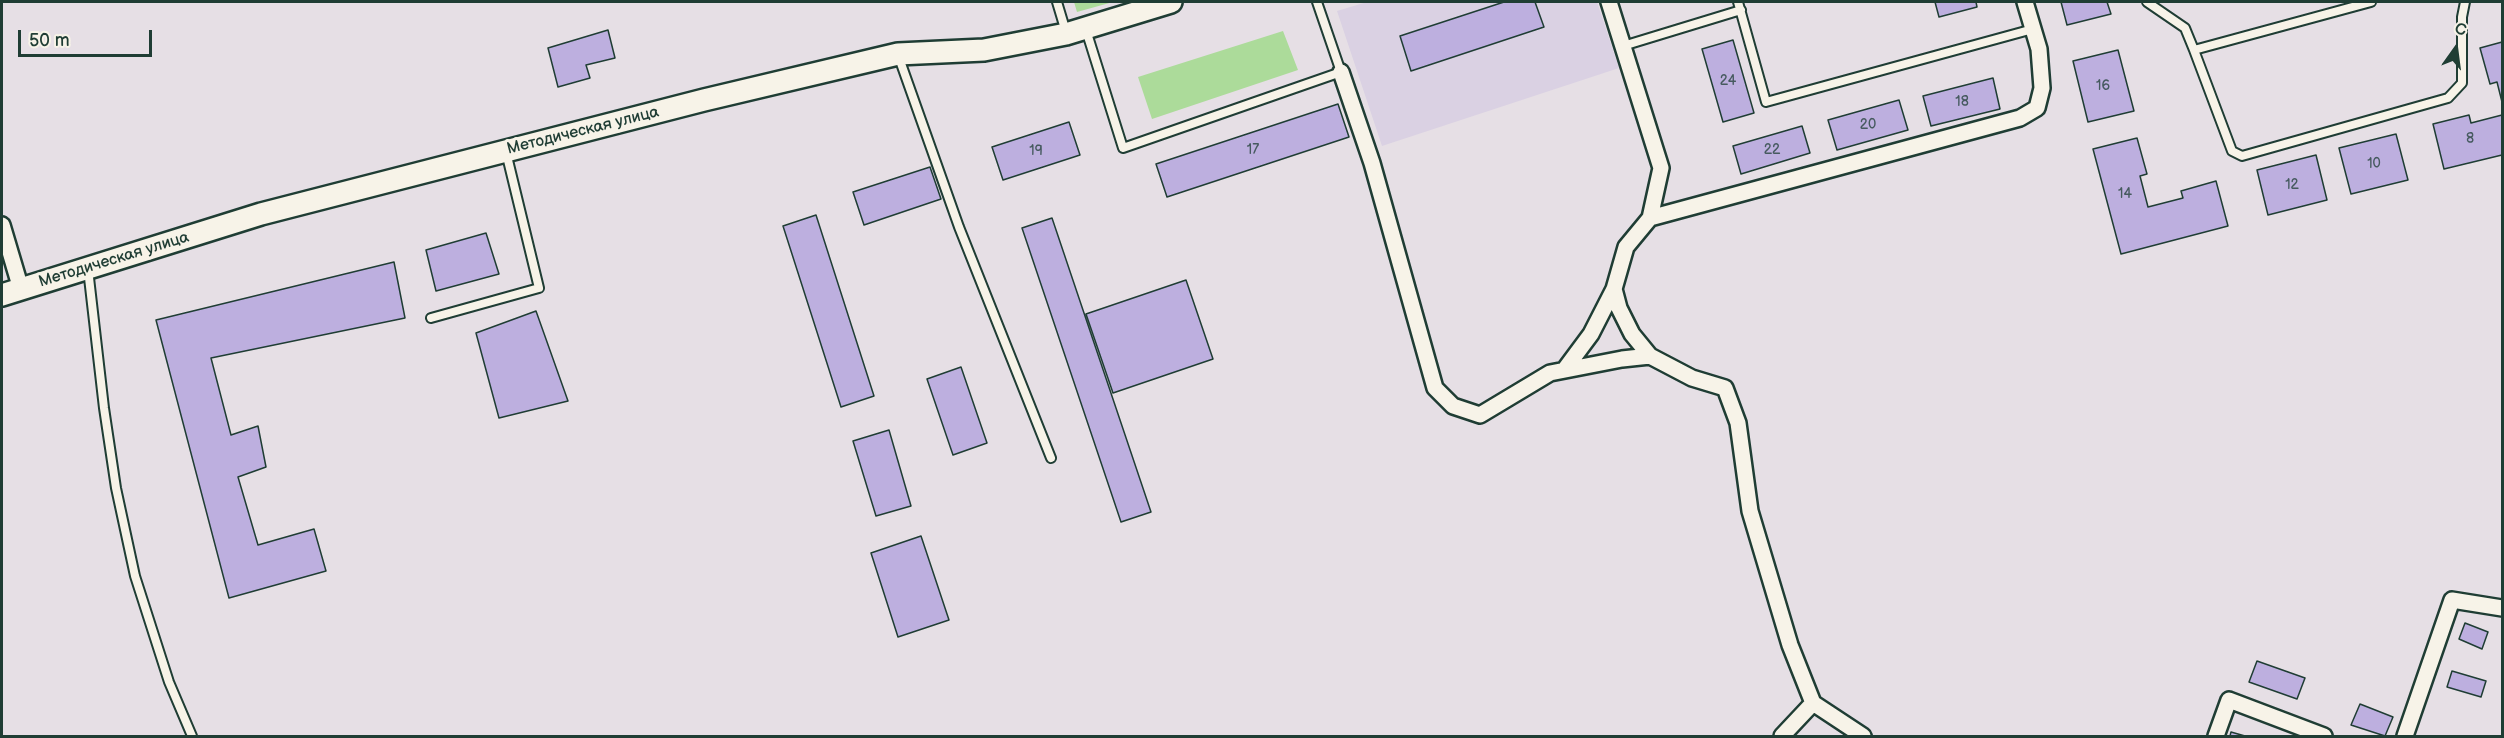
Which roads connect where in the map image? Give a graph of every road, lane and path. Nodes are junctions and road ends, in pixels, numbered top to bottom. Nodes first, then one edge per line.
1 (1057, 2) edge
2 (1171, 2) edge
3 (1317, 2) edge
4 (1610, 2) edge
5 (1738, 2) edge
6 (2025, 2) edge
7 (2147, 2) edge
8 (2371, 2) edge
9 (2465, 2) edge
10 (1741, 10) junction
11 (2033, 29) junction
12 (1076, 31) junction
13 (1623, 46) junction
14 (2194, 50) junction
15 (898, 54) junction
16 (1341, 72) junction
17 (505, 150) junction
18 (1650, 218) junction
19 (2, 225) edge
20 (88, 268) junction
21 (1614, 289) junction
22 (11, 292) edge
23 (431, 318) dead end
24 (1650, 356) junction
25 (1565, 369) junction
26 (1051, 458) dead end
27 (2502, 608) edge
28 (1813, 703) junction
29 (192, 736) edge
30 (1782, 736) edge
31 (1863, 736) edge
32 (2216, 736) edge
33 (2324, 736) edge
34 (2405, 736) edge

1 - 12 lane
2 - 12 main road, Методическая улица
3 - 16 lane
4 - 13 street
5 - 10 lane
6 - 11 street
7 - 14 lane
8 - 14 lane
9 - 14 lane
10 - 11 lane
10 - 13 lane
11 - 18 street
12 - 15 main road, Методическая улица
12 - 16 lane
13 - 18 street
15 - 17 main road, Методическая улица
15 - 26 lane
16 - 25 street
17 - 20 main road, Методическая улица
17 - 23 lane
18 - 21 street
19 - 22 street
20 - 22 main road, Методическая улица
20 - 29 lane
21 - 24 street
21 - 25 street
24 - 25 street
24 - 28 street
27 - 34 street
28 - 30 street
28 - 31 street
32 - 33 street

